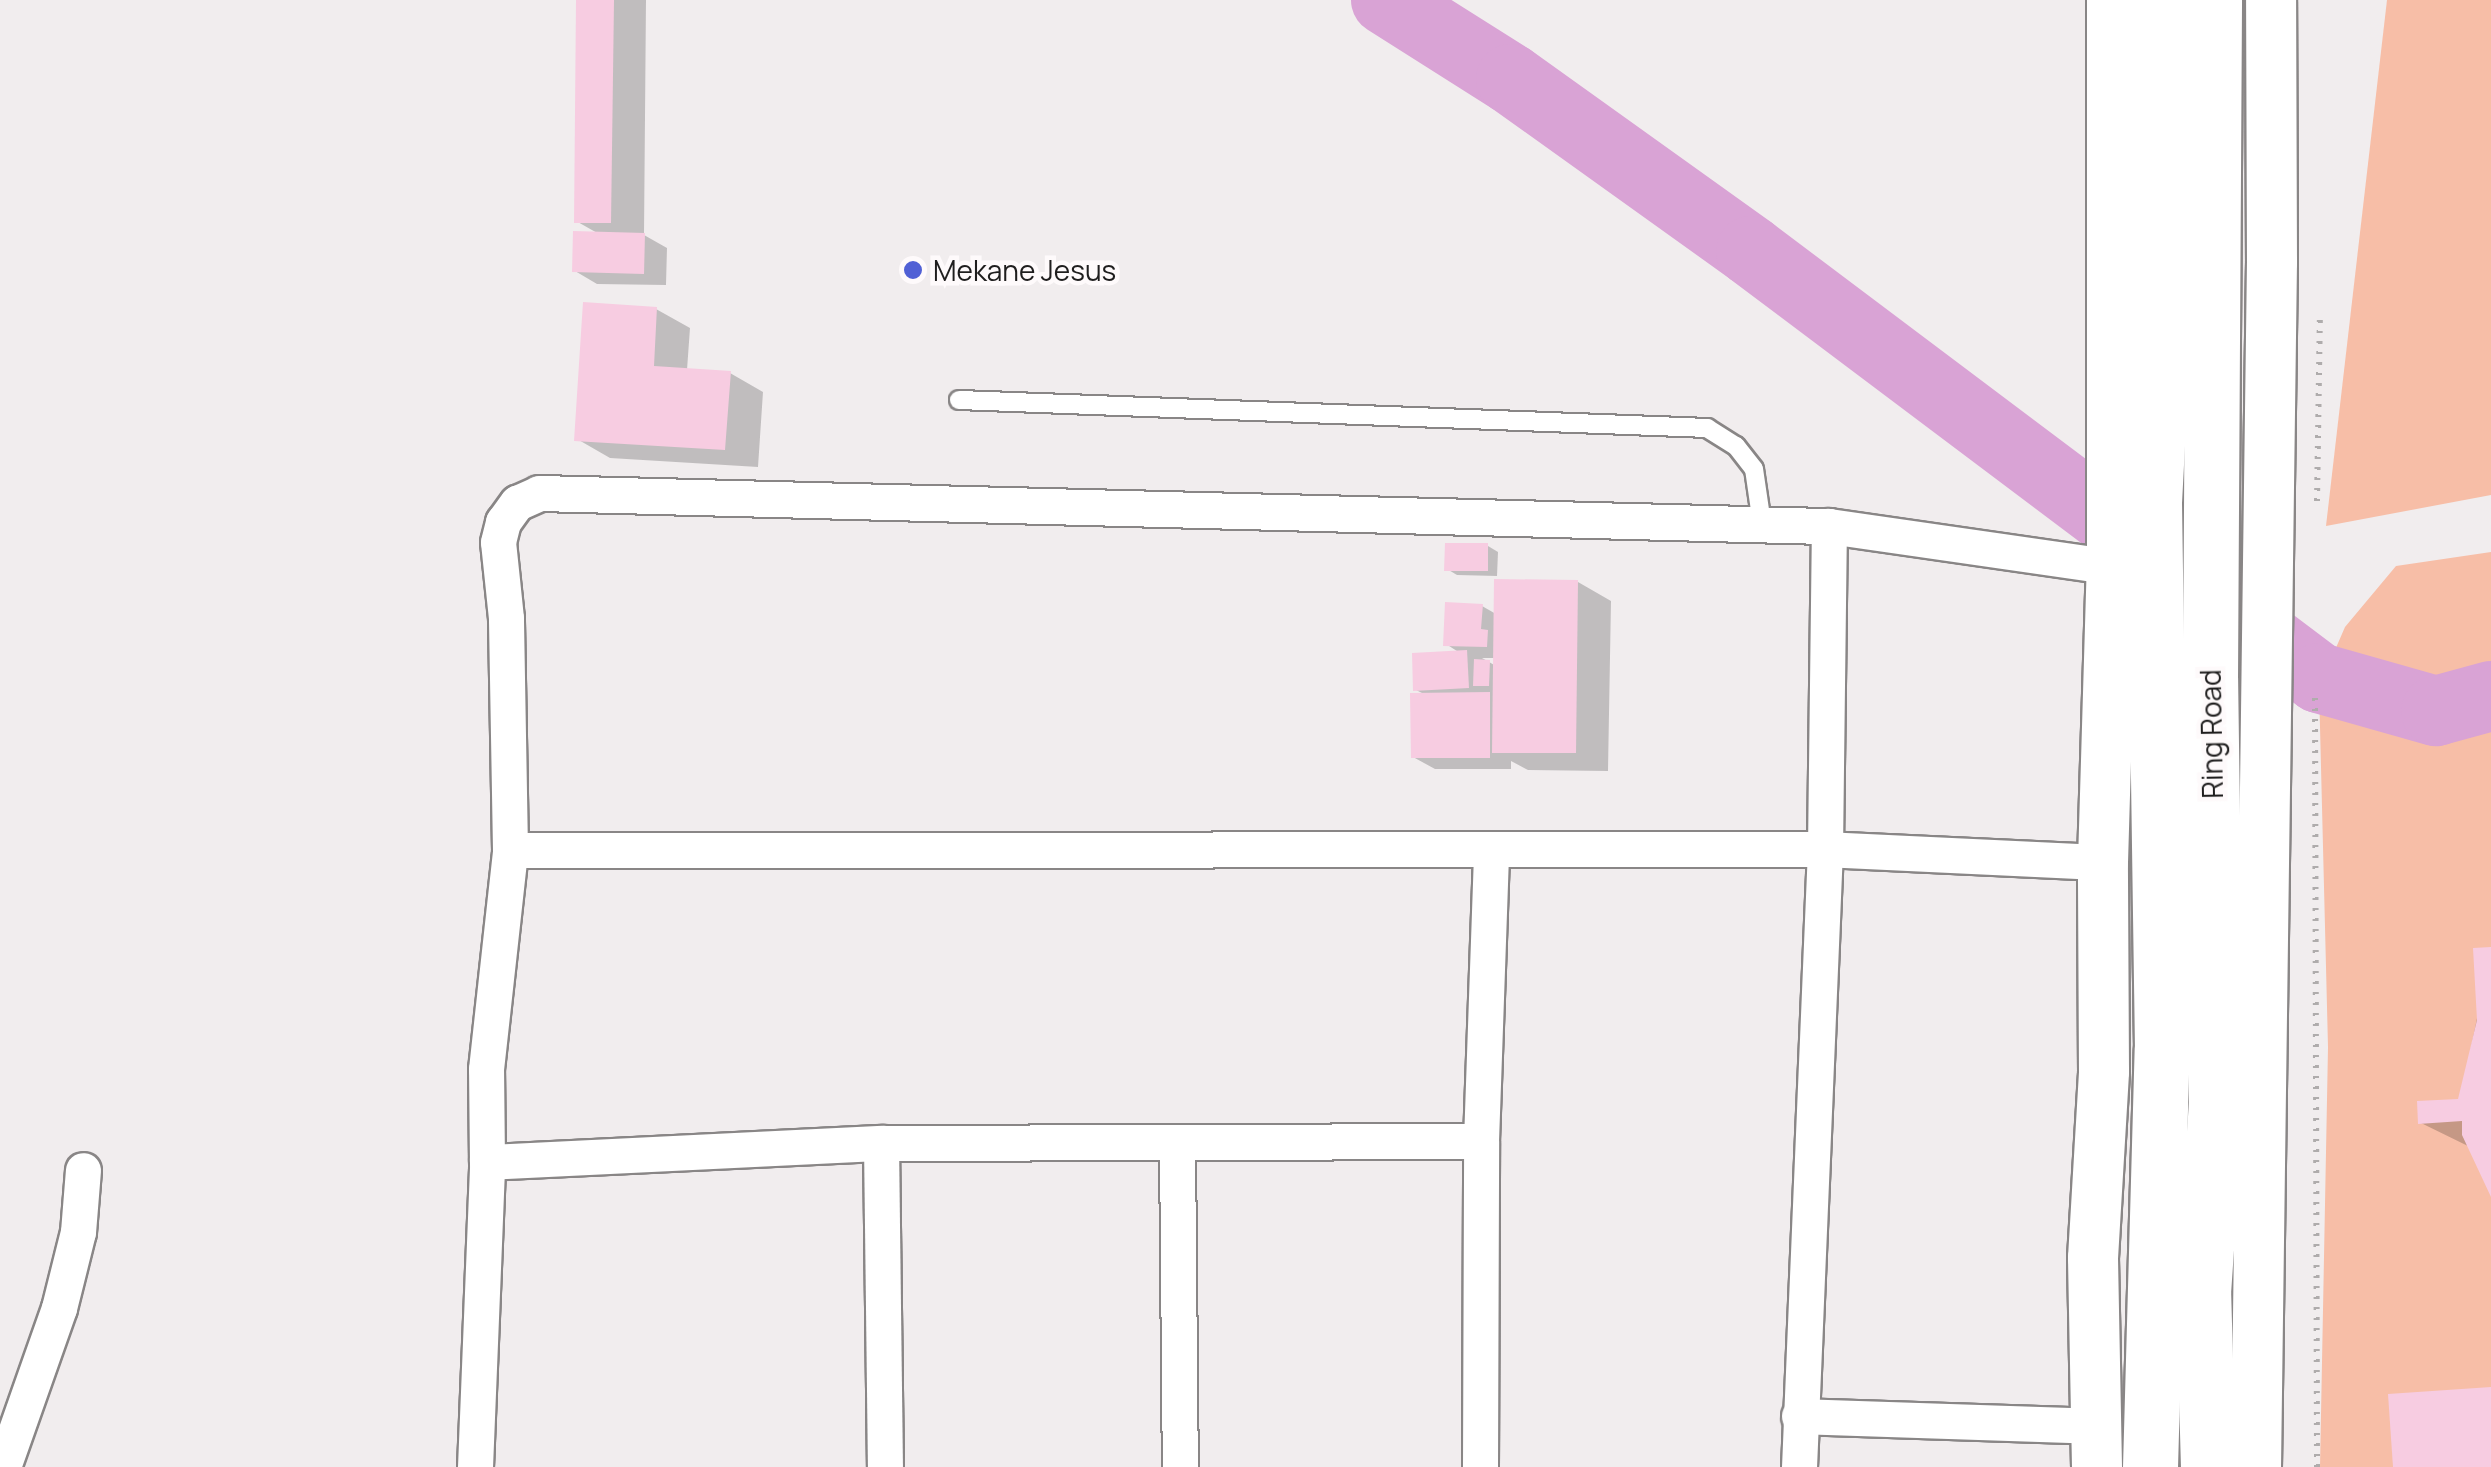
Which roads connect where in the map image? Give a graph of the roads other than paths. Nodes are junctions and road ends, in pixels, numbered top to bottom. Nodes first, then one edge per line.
1 (2112, 0) edge
2 (2163, 0) edge
3 (2214, 0) edge
4 (2271, 0) edge
5 (959, 400) dead end
6 (1762, 524) junction
7 (1829, 526) junction
8 (2126, 533) junction
9 (1825, 849) junction
10 (510, 850) junction
11 (1491, 852) junction
12 (2104, 862) junction
13 (1481, 1141) junction
14 (882, 1143) junction
15 (1176, 1143) junction
16 (487, 1162) junction
17 (83, 1170) dead end
18 (1799, 1416) junction
19 (2097, 1447) edge
20 (3, 1467) edge
21 (475, 1467) edge
22 (885, 1467) edge
23 (1180, 1467) edge
24 (1480, 1467) edge
25 (1799, 1467) edge
26 (2150, 1467) edge
27 (2208, 1467) edge
28 (2256, 1467) edge

1 - 8 street
2 - 8 highway, Ring Road
3 - 27 highway, Ring Road
4 - 28 street
5 - 6 lane
6 - 7 street
6 - 10 street
7 - 8 street
7 - 9 street
8 - 12 street
8 - 26 highway, Ring Road
9 - 11 street
9 - 12 street
9 - 18 street
10 - 11 street
10 - 16 street
11 - 13 street
12 - 19 street
13 - 15 street
13 - 24 street
14 - 15 street
14 - 16 street
14 - 22 street
15 - 23 street
16 - 21 street
17 - 20 street
18 - 19 street
18 - 25 street

